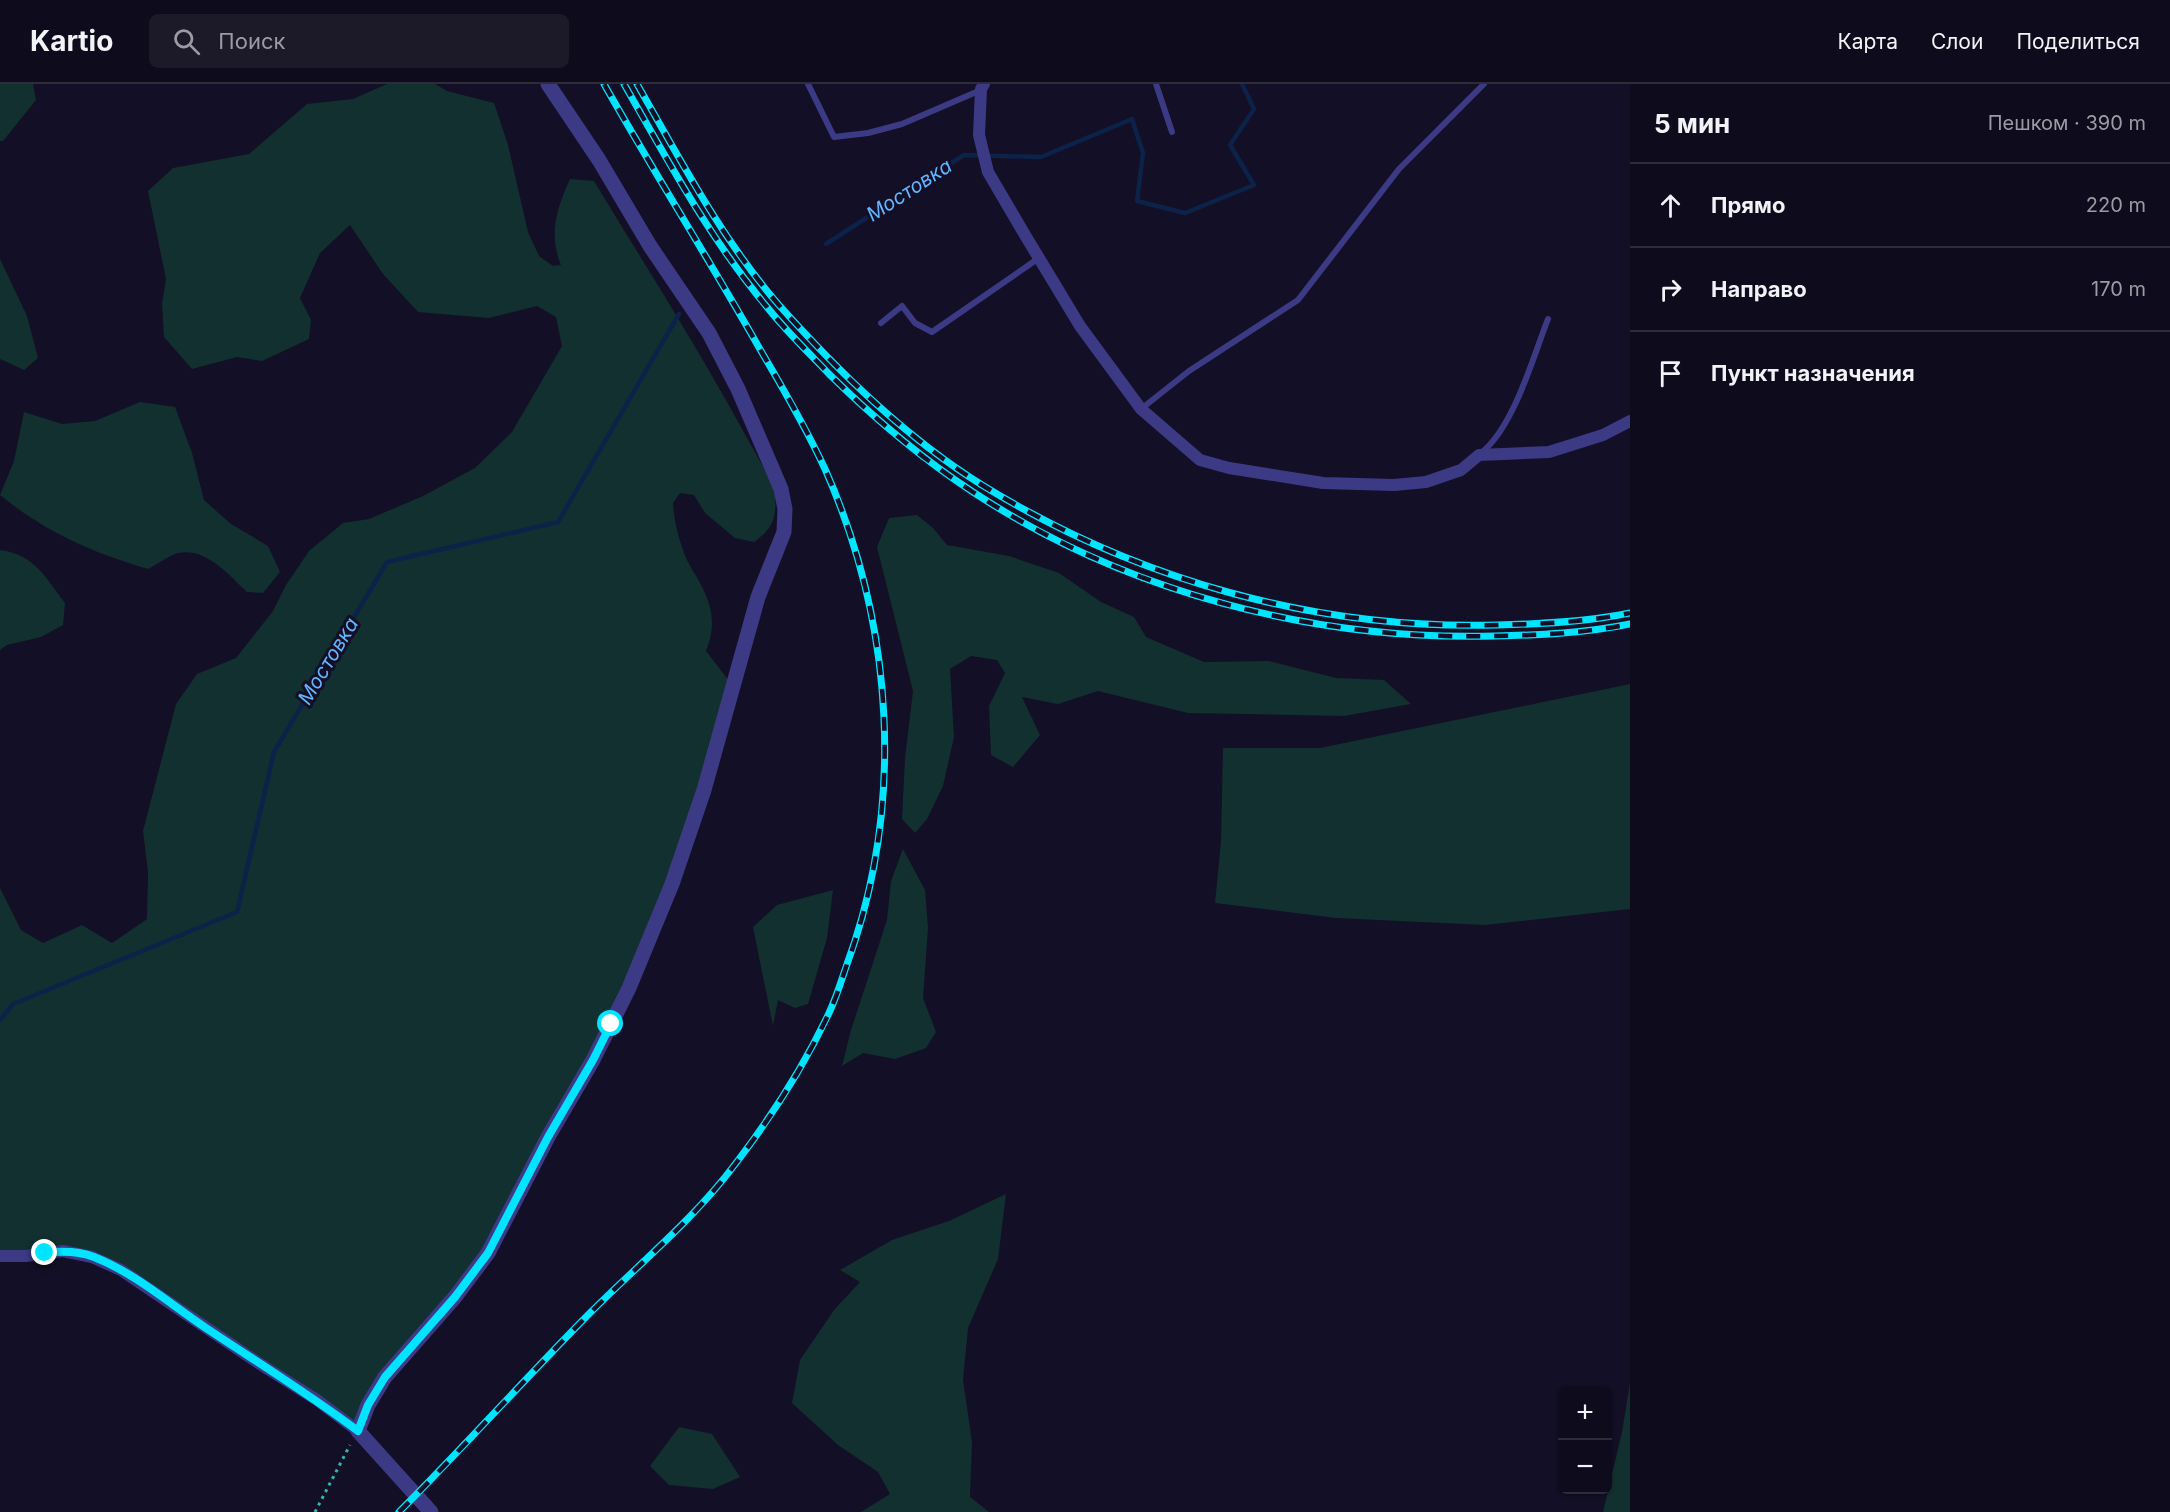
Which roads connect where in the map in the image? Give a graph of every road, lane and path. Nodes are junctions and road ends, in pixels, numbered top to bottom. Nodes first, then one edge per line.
1 (548, 84) edge
2 (808, 84) edge
3 (1156, 84) edge
4 (1484, 84) edge
5 (983, 87) edge
6 (1172, 132) dead end
7 (1039, 258) junction
8 (1548, 319) dead end
9 (881, 323) dead end
10 (1141, 409) junction
11 (1630, 421) edge
12 (1479, 455) junction
13 (0, 1256) edge
14 (358, 1431) junction
15 (315, 1512) edge
16 (431, 1512) edge

1 - 14 street
2 - 5 lane
3 - 6 lane
4 - 10 lane
5 - 7 street
7 - 9 lane
7 - 10 street
8 - 12 lane
10 - 12 street
11 - 12 street
13 - 14 street
14 - 15 path
14 - 16 street

